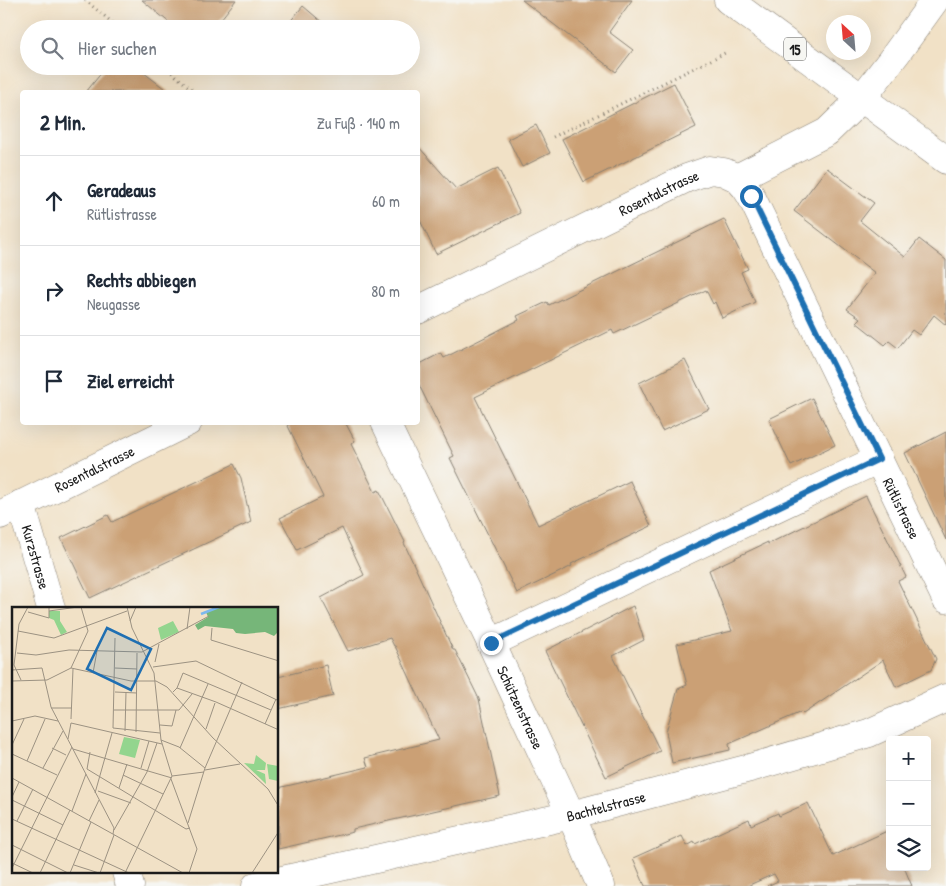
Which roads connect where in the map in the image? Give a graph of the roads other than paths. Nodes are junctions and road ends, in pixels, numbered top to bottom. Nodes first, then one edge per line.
1 (728, 0) edge
2 (935, 0) edge
3 (862, 98) junction
4 (946, 160) edge
5 (737, 178) junction
6 (420, 309) edge
7 (182, 425) edge
8 (386, 425) edge
9 (879, 459) junction
10 (10, 510) edge
11 (946, 599) edge
12 (51, 607) edge
13 (491, 643) junction
14 (946, 698) edge
15 (571, 815) junction
16 (256, 886) edge
17 (601, 886) edge

1 - 3 street, 15
2 - 3 street
3 - 4 street, 15
3 - 5 street
5 - 6 street, Rosentalstrasse
5 - 9 street, Rütlistrasse
7 - 10 street, Rosentalstrasse
8 - 13 street, Schützenstrasse
9 - 11 street, Rütlistrasse
9 - 13 street
10 - 12 street, Kurzstrasse
13 - 15 street, Schützenstrasse
14 - 15 street, Bachtelstrasse
15 - 16 street, Bachtelstrasse
15 - 17 street, Schützenstrasse

